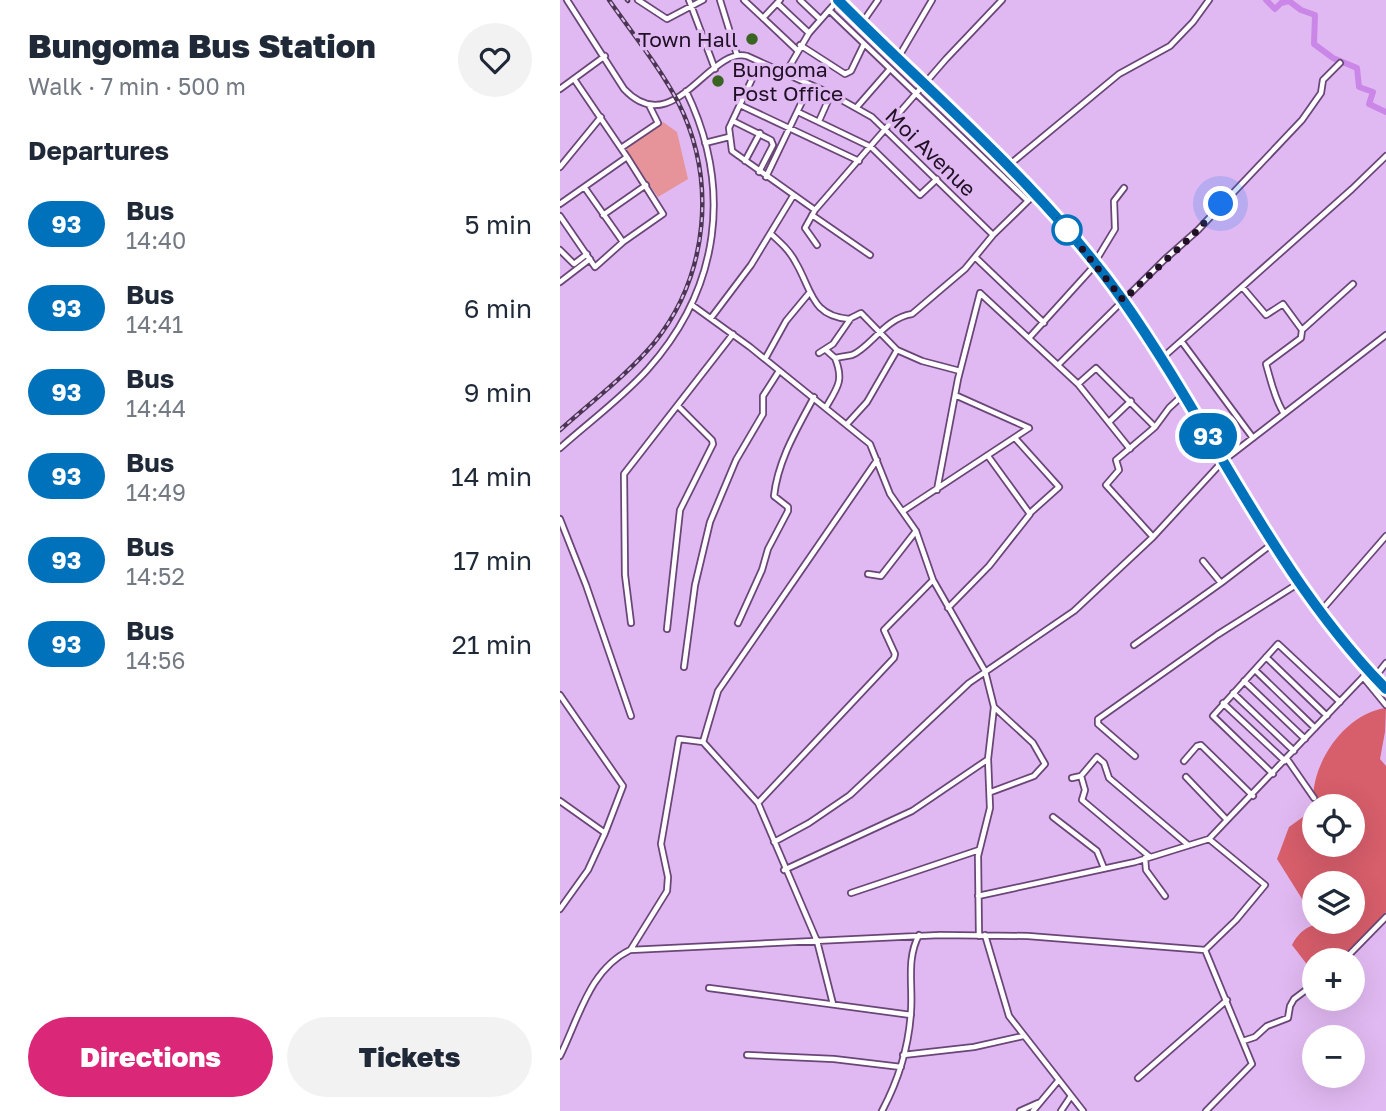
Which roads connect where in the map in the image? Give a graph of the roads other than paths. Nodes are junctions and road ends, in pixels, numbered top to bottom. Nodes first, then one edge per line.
1 (567, 0) edge
2 (638, 0) edge
3 (703, 0) edge
4 (720, 0) edge
5 (744, 0) edge
6 (800, 0) edge
7 (838, 0) edge
8 (878, 0) edge
9 (932, 0) edge
10 (1002, 0) edge
11 (1209, 0) edge
12 (778, 1) edge
13 (691, 3) edge
14 (829, 9) junction
15 (764, 18) junction
16 (820, 19) junction
17 (861, 24) junction
18 (809, 33) junction
19 (864, 44) junction
20 (799, 48) junction
21 (737, 55) junction
22 (605, 56) junction
23 (898, 58) junction
24 (760, 62) junction
25 (1340, 63) dead end
26 (715, 69) junction
27 (890, 69) junction
28 (785, 74) junction
29 (574, 79) junction
30 (810, 85) junction
31 (926, 85) junction
32 (560, 89) edge
33 (686, 90) junction
34 (831, 94) junction
35 (918, 95) junction
36 (649, 105) junction
37 (740, 105) junction
38 (856, 108) junction
39 (798, 112) junction
40 (601, 117) junction
41 (733, 121) junction
42 (819, 121) junction
43 (790, 129) junction
44 (886, 130) junction
45 (760, 133) junction
46 (729, 137) junction
47 (705, 143) junction
48 (871, 147) junction
49 (621, 148) junction
50 (1386, 156) edge
51 (627, 157) junction
52 (859, 160) junction
53 (745, 161) junction
54 (1009, 165) junction
55 (560, 167) edge
56 (759, 172) junction
57 (766, 177) junction
58 (937, 179) junction
59 (646, 184) junction
60 (585, 188) junction
61 (1124, 188) dead end
62 (1036, 193) junction
63 (793, 196) junction
64 (1028, 201) junction
65 (560, 204) edge
66 (814, 213) junction
67 (603, 215) junction
68 (560, 216) edge
69 (771, 234) junction
70 (993, 235) junction
71 (623, 242) junction
72 (817, 245) dead end
73 (560, 250) edge
74 (870, 255) dead end
75 (589, 257) junction
76 (976, 258) junction
77 (1095, 263) junction
78 (560, 282) edge
79 (1353, 284) dead end
80 (1243, 288) junction
81 (810, 292) junction
82 (1123, 300) junction
83 (692, 305) junction
84 (711, 318) junction
85 (852, 318) junction
86 (1044, 323) junction
87 (1302, 330) junction
88 (878, 331) junction
89 (733, 334) junction
90 (1386, 335) edge
91 (1029, 338) junction
92 (1182, 342) junction
93 (826, 350) junction
94 (897, 350) junction
95 (818, 353) dead end
96 (835, 358) junction
97 (765, 359) junction
98 (1161, 360) junction
99 (1058, 365) junction
100 (779, 370) junction
101 (960, 371) junction
102 (1078, 384) junction
103 (955, 395) junction
104 (1183, 395) junction
105 (814, 397) junction
106 (1131, 401) junction
107 (678, 406) junction
108 (827, 407) junction
109 (1283, 412) junction
110 (1109, 422) junction
111 (847, 424) junction
112 (1155, 427) junction
113 (1015, 438) junction
114 (1253, 438) junction
115 (560, 448) edge
116 (1130, 449) junction
117 (988, 456) junction
118 (878, 460) junction
119 (1223, 461) junction
120 (937, 490) junction
121 (903, 511) junction
122 (1030, 513) junction
123 (560, 519) edge
124 (916, 531) junction
125 (1386, 536) edge
126 (1153, 537) junction
127 (1273, 544) junction
128 (1203, 561) dead end
129 (868, 574) dead end
130 (933, 580) junction
131 (1300, 582) junction
132 (1221, 583) junction
133 (948, 608) junction
134 (1320, 612) junction
135 (738, 623) dead end
136 (631, 624) dead end
137 (667, 629) dead end
138 (1133, 645) dead end
139 (1266, 657) junction
140 (1386, 663) edge
141 (684, 667) dead end
142 (1255, 670) junction
143 (985, 671) junction
144 (1369, 675) junction
145 (1244, 681) junction
146 (1386, 689) edge
147 (1233, 693) junction
148 (560, 695) edge
149 (1340, 702) junction
150 (1223, 703) junction
151 (1386, 705) edge
152 (994, 707) junction
153 (631, 716) dead end
154 (1327, 716) junction
155 (1315, 729) junction
156 (1305, 739) junction
157 (703, 742) junction
158 (1294, 751) junction
159 (1135, 756) dead end
160 (988, 759) junction
161 (1286, 760) junction
162 (1184, 761) dead end
163 (1273, 774) junction
164 (1081, 776) junction
165 (1186, 777) dead end
166 (1072, 778) dead end
167 (991, 792) junction
168 (1311, 794) edge
169 (1253, 796) junction
170 (560, 801) edge
171 (758, 803) junction
172 (1054, 817) dead end
173 (1227, 820) junction
174 (605, 833) junction
175 (1209, 839) junction
176 (774, 842) junction
177 (1187, 844) junction
178 (979, 850) junction
179 (1148, 858) junction
180 (1104, 868) junction
181 (784, 870) junction
182 (851, 893) dead end
183 (978, 896) junction
184 (1165, 896) dead end
185 (560, 909) edge
186 (1386, 917) edge
187 (919, 935) junction
188 (982, 935) junction
189 (817, 941) junction
190 (1356, 948) edge
191 (630, 950) junction
192 (1205, 950) junction
193 (709, 988) dead end
194 (1302, 993) edge
195 (1227, 1000) junction
196 (833, 1004) junction
197 (911, 1015) junction
198 (1023, 1036) junction
199 (1243, 1041) junction
200 (747, 1055) dead end
201 (902, 1055) junction
202 (560, 1056) edge
203 (901, 1067) junction
204 (1138, 1078) dead end
205 (1058, 1081) junction
206 (1071, 1096) junction
207 (1039, 1102) junction
208 (882, 1111) edge
209 (1020, 1111) edge
210 (1033, 1111) edge
211 (1061, 1111) edge
212 (1083, 1111) edge
213 (1206, 1111) edge

1 - 22 street
2 - 13 street
3 - 13 street
4 - 21 street
5 - 15 street
6 - 16 street
7 - 14 street
7 - 17 main road
8 - 17 street
9 - 23 street
10 - 31 street
11 - 54 street
12 - 15 street
12 - 18 street
13 - 26 street
14 - 16 street
14 - 19 street
15 - 20 street
16 - 18 street
17 - 23 main road
18 - 20 street
19 - 20 street
19 - 27 street
20 - 28 street
21 - 24 street, Moi Avenue
21 - 26 street
22 - 29 street
22 - 36 street
23 - 31 main road
24 - 28 street, Moi Avenue
24 - 37 street
25 - 82 street
26 - 33 street
27 - 35 street
27 - 38 street
28 - 30 street, Moi Avenue
29 - 32 street
29 - 40 street
30 - 34 street, Moi Avenue
30 - 39 street
31 - 35 street
31 - 54 main road
33 - 36 street
33 - 47 street
34 - 38 street, Moi Avenue
34 - 42 street
35 - 44 street
35 - 64 street
36 - 49 street
37 - 41 street
37 - 43 street
38 - 44 street, Moi Avenue
39 - 42 street
39 - 43 street
40 - 49 street
40 - 55 street
41 - 45 street
41 - 46 street
42 - 48 street
43 - 52 street
43 - 57 street
44 - 48 street
44 - 58 street, Moi Avenue
45 - 53 street
45 - 56 street
46 - 47 street
46 - 53 street
47 - 83 street
48 - 52 street
48 - 58 street
49 - 51 street
50 - 80 street
51 - 59 street
51 - 60 street
52 - 66 street
53 - 56 street
54 - 62 main road
56 - 57 street
57 - 63 street
58 - 70 street, Moi Avenue
59 - 67 street
59 - 71 street
60 - 65 street
60 - 67 street
61 - 77 street
62 - 64 street
62 - 77 main road
63 - 66 street
63 - 69 street
64 - 70 street
66 - 72 street
66 - 74 street
67 - 71 street
68 - 75 street
69 - 81 street
69 - 84 street
70 - 76 street
71 - 75 street
73 - 75 street
75 - 78 street
76 - 86 street
76 - 88 street
77 - 82 main road
77 - 86 street
79 - 87 street
80 - 87 street
80 - 92 street
81 - 85 street
81 - 97 street
82 - 98 main road
82 - 99 street
83 - 84 street
83 - 115 street
84 - 89 street
85 - 88 street
85 - 93 street
86 - 91 street
87 - 109 street
88 - 94 street
88 - 96 street
89 - 97 street
89 - 107 street
90 - 109 street
91 - 99 street
91 - 101 street
92 - 98 street
92 - 114 street
93 - 95 street
93 - 96 street
94 - 101 street
94 - 111 street
96 - 108 street
97 - 100 street
98 - 104 main road
99 - 102 street
100 - 105 street
100 - 141 street
101 - 103 street
102 - 106 street
102 - 110 street
103 - 113 street
103 - 120 street
104 - 112 street
104 - 119 main road
105 - 108 street
105 - 135 street
106 - 110 street
106 - 112 street
107 - 136 street
107 - 137 street
108 - 111 street
109 - 114 street
110 - 116 street
111 - 118 street
112 - 116 street
113 - 117 street
113 - 122 street
114 - 119 street
116 - 126 street
117 - 120 street
117 - 122 street
118 - 121 street
118 - 157 street
119 - 126 street
119 - 127 main road
120 - 121 street
121 - 124 street
122 - 133 street
123 - 153 street
124 - 129 street
124 - 130 street
125 - 134 street
126 - 143 street
127 - 131 main road
127 - 132 street
128 - 132 street
130 - 133 street
130 - 171 street
131 - 134 main road
131 - 159 street
132 - 138 street
133 - 143 street
134 - 144 main road
139 - 142 street
139 - 149 street
139 - 154 street
140 - 144 street
142 - 145 street
142 - 155 street
143 - 152 street
143 - 176 street
144 - 146 main road
144 - 149 street
144 - 151 street
145 - 147 street
145 - 156 street
147 - 150 street
147 - 158 street
148 - 174 street
149 - 154 street
150 - 161 street
150 - 163 street
152 - 160 street
152 - 167 street
154 - 155 street
155 - 156 street
156 - 158 street
157 - 171 street
157 - 191 street
158 - 161 street
160 - 167 street
160 - 181 street
161 - 163 street
161 - 168 street
162 - 169 street
163 - 169 street
164 - 166 street
164 - 177 street
164 - 179 street
165 - 173 street
167 - 178 street
169 - 173 street
170 - 174 street
171 - 176 street
172 - 180 street
173 - 175 street
174 - 185 street
175 - 177 street
175 - 192 street
176 - 181 street
177 - 179 street
178 - 182 street
178 - 183 street
179 - 180 street
179 - 184 street
180 - 183 street
181 - 189 street
183 - 188 street
186 - 190 street
187 - 188 street
187 - 189 street
187 - 197 street
188 - 192 street
188 - 198 street
189 - 191 street
189 - 196 street
191 - 202 street
192 - 195 street
193 - 196 street
194 - 199 street
195 - 199 street
195 - 204 street
196 - 197 street
197 - 201 street
198 - 201 street
198 - 205 street
199 - 213 street
200 - 203 street
201 - 203 street
203 - 208 street
205 - 206 street
205 - 207 street
206 - 211 street
206 - 212 street
207 - 209 street
207 - 210 street

